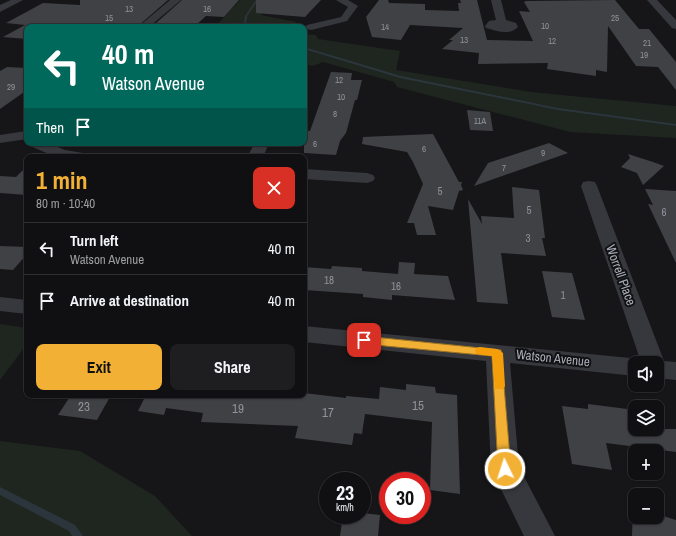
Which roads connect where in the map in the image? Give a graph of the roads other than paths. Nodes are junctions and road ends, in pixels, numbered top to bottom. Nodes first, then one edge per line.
1 (18, 0) edge
2 (176, 0) edge
3 (341, 0) edge
4 (496, 0) edge
5 (652, 0) edge
6 (0, 9) edge
7 (502, 22) dead end
8 (147, 24) edge
9 (676, 26) edge
10 (311, 27) dead end
11 (24, 137) edge
12 (0, 139) edge
13 (47, 146) edge
14 (62, 154) edge
15 (307, 174) edge
16 (366, 178) dead end
17 (589, 186) dead end
18 (0, 304) edge
19 (24, 307) edge
20 (307, 334) edge
21 (497, 353) junction
22 (650, 356) edge
23 (628, 366) edge
24 (664, 370) edge
25 (676, 371) edge
26 (540, 536) edge

1 - 6 street
2 - 8 street
3 - 10 street
4 - 7 street
5 - 9 street
11 - 12 street
13 - 14 street
15 - 16 street
17 - 22 street, Worrell Place
18 - 19 street
20 - 21 street, Watson Avenue
21 - 23 street, Watson Avenue
21 - 26 street
24 - 25 street

